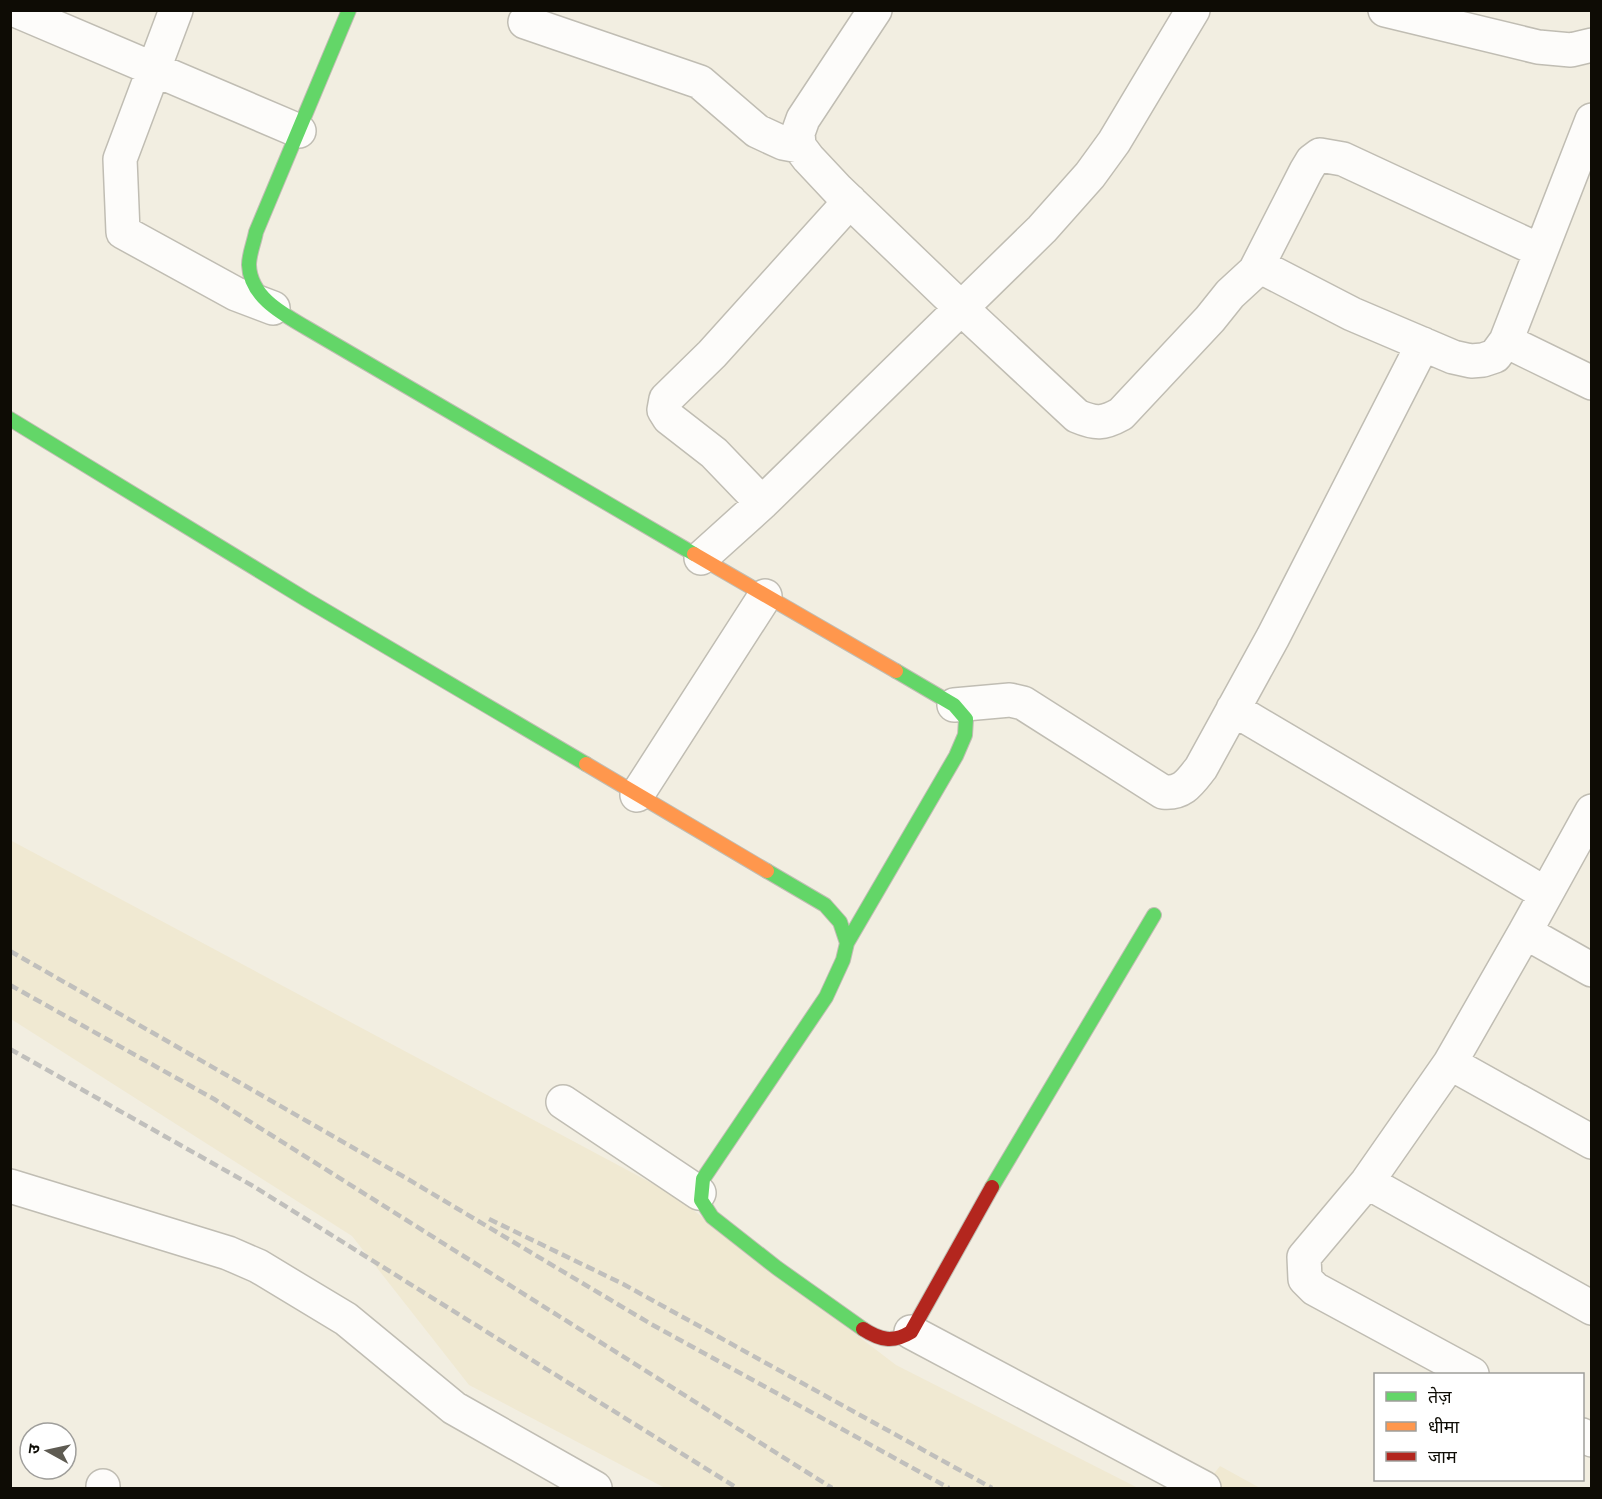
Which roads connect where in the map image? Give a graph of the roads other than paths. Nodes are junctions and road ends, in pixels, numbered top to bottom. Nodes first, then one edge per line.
1 (15, 10) edge
2 (176, 10) edge
3 (349, 10) edge
4 (875, 10) edge
5 (1385, 10) edge
6 (1181, 15) edge
7 (525, 22) dead end
8 (1592, 45) edge
9 (154, 70) junction
10 (1592, 120) edge
11 (299, 131) junction
12 (799, 146) junction
13 (1584, 165) edge
14 (850, 201) junction
15 (1541, 251) junction
16 (1255, 271) junction
17 (273, 308) junction
18 (961, 308) junction
19 (1506, 341) junction
20 (1423, 344) junction
21 (1592, 383) edge
22 (10, 418) edge
23 (762, 503) junction
24 (701, 558) junction
25 (765, 596) junction
26 (954, 705) junction
27 (1233, 709) junction
28 (637, 795) junction
29 (1592, 811) edge
30 (1546, 894) junction
31 (1154, 915) dead end
32 (1525, 932) junction
33 (847, 943) junction
34 (1592, 970) edge
35 (1450, 1063) junction
36 (563, 1102) dead end
37 (1592, 1142) edge
38 (1367, 1182) junction
39 (10, 1186) edge
40 (699, 1192) junction
41 (1592, 1308) edge
42 (911, 1332) junction
43 (1470, 1373) edge
44 (596, 1488) edge
45 (1204, 1488) edge

1 - 9 street
2 - 9 street
3 - 11 street
4 - 12 street
5 - 8 street
6 - 18 street
7 - 12 street
9 - 11 street
9 - 17 street
10 - 13 street
11 - 17 street
12 - 14 street
13 - 15 street
14 - 18 street
14 - 23 street
15 - 16 street
15 - 19 street
16 - 18 street
16 - 20 street
17 - 24 street
18 - 23 street
19 - 20 street
19 - 21 street
20 - 27 street
22 - 28 street
23 - 24 street
24 - 25 street
25 - 26 street
25 - 28 street
26 - 27 street
26 - 33 street
27 - 30 street
28 - 33 street
29 - 30 street
30 - 32 street
31 - 42 street
32 - 34 street
32 - 35 street
33 - 40 street
35 - 37 street
35 - 38 street
36 - 40 street
38 - 41 street
38 - 43 street
39 - 44 street
40 - 42 street
42 - 45 street

